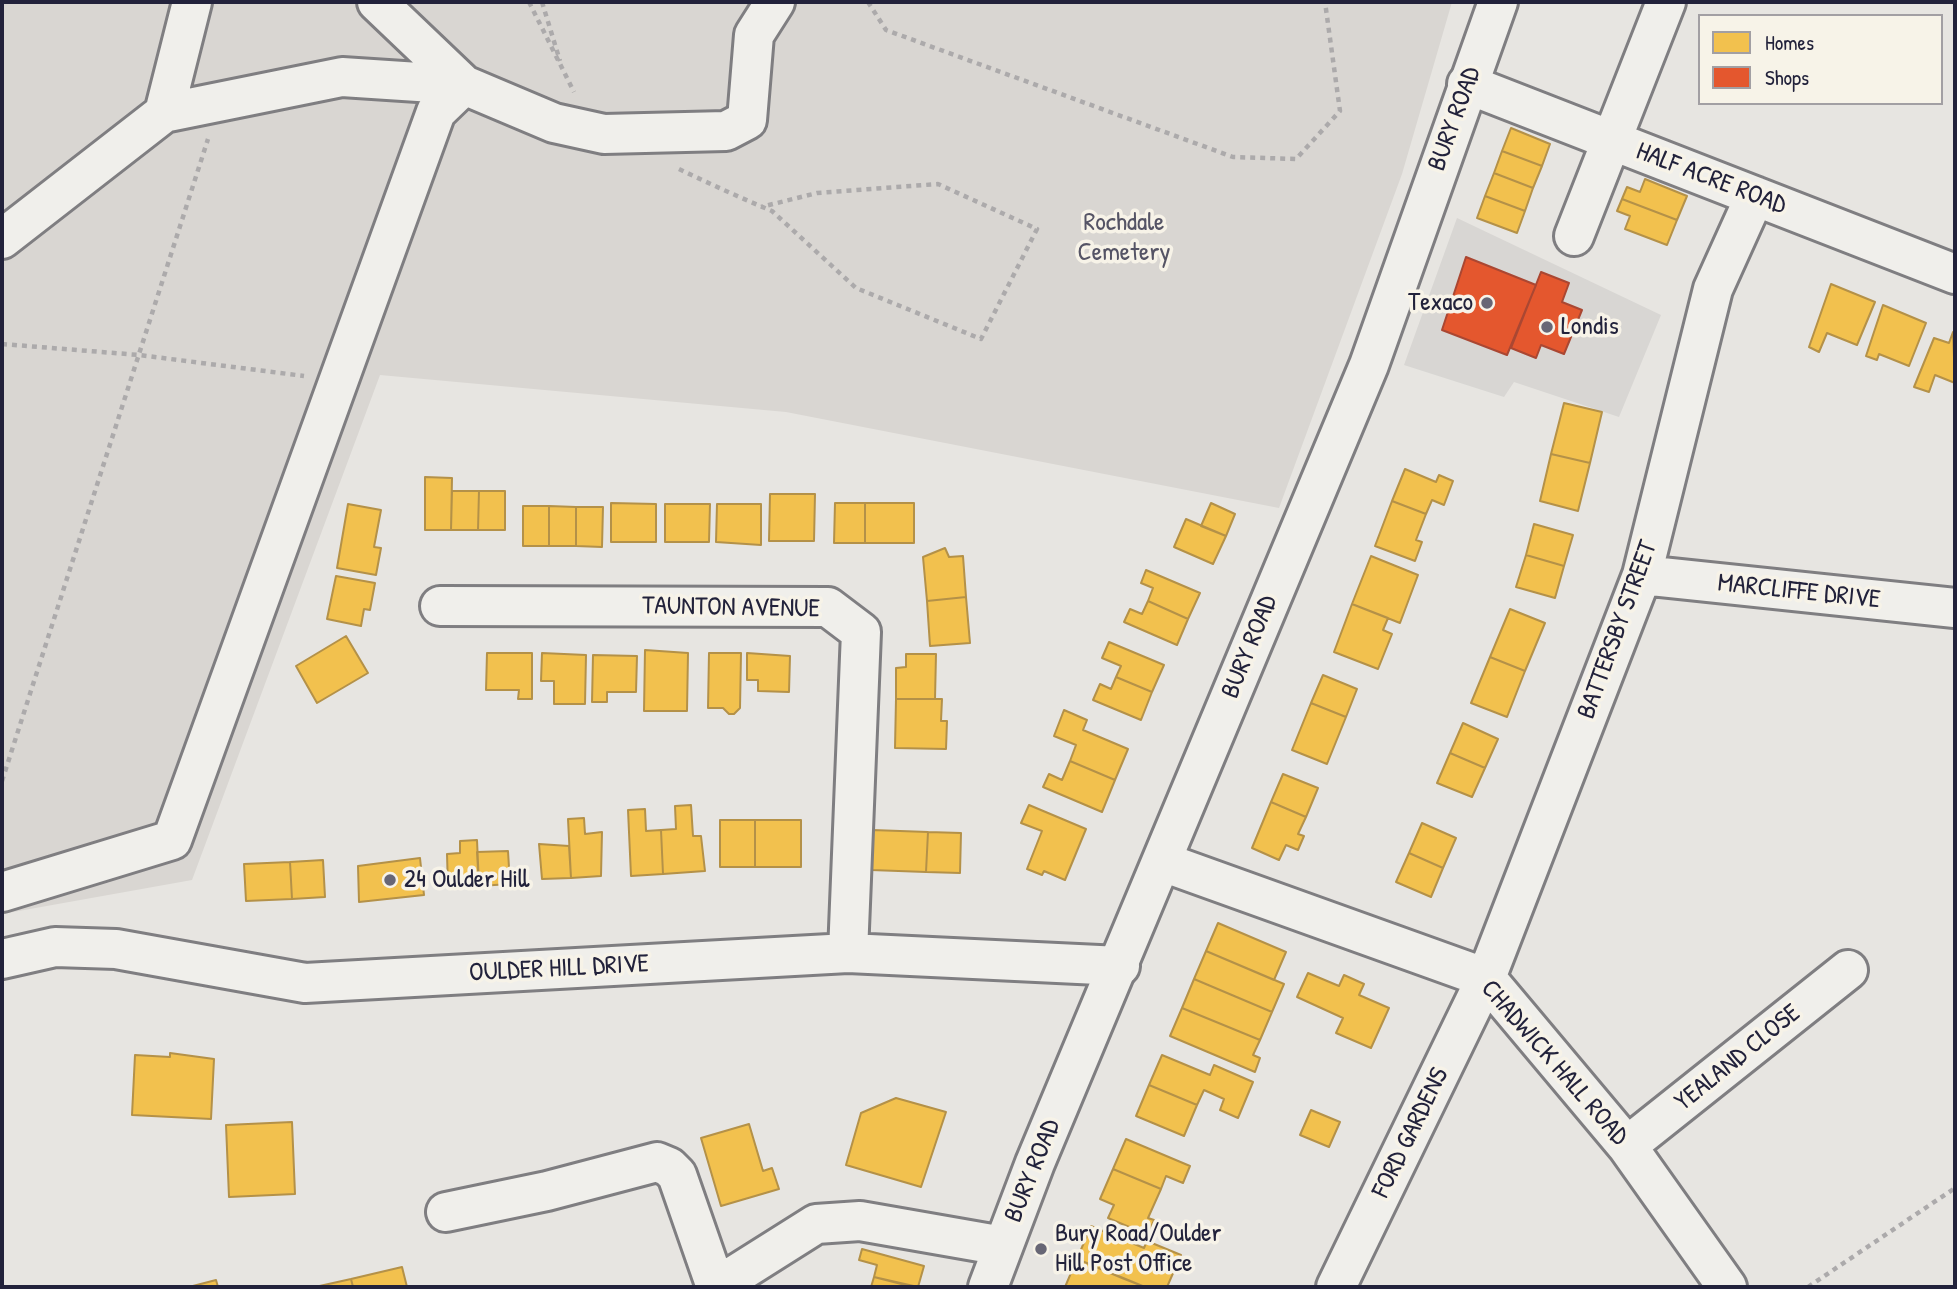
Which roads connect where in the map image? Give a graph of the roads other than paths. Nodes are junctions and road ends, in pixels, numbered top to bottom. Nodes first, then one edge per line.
1 (192, 2) edge
2 (377, 2) edge
3 (775, 2) edge
4 (1498, 2) edge
5 (1666, 2) edge
6 (178, 61) junction
7 (1467, 84) junction
8 (464, 85) junction
9 (220, 102) junction
10 (164, 113) junction
11 (1612, 140) junction
12 (1755, 196) junction
13 (1574, 236) dead end
14 (2, 239) edge
15 (1955, 274) edge
16 (1642, 575) junction
17 (440, 606) dead end
18 (1955, 608) edge
19 (1163, 862) junction
20 (2, 892) edge
21 (848, 953) junction
22 (2, 959) edge
23 (1120, 966) junction
24 (1848, 970) dead end
25 (1486, 978) junction
26 (1628, 1146) junction
27 (446, 1212) dead end
28 (1003, 1245) junction
29 (716, 1287) edge
30 (988, 1287) edge
31 (1336, 1287) edge
32 (1727, 1287) edge

1 - 6 street
2 - 8 street
3 - 8 street
4 - 7 street, BURY ROAD
5 - 11 street
6 - 9 street
6 - 10 street
7 - 11 street, HALF ACRE ROAD
7 - 19 street, BURY ROAD
8 - 9 street
8 - 20 street
9 - 10 street
10 - 14 street
11 - 12 street, HALF ACRE ROAD
11 - 13 street
12 - 15 street, HALF ACRE ROAD
12 - 16 street, BATTERSBY STREET
16 - 18 street, MARCLIFFE DRIVE
16 - 25 street, BATTERSBY STREET
17 - 21 street, TAUNTON AVENUE
19 - 23 street, BURY ROAD
19 - 25 street, CHADWICK HALL ROAD
21 - 22 street, OULDER HILL DRIVE
21 - 23 street, OULDER HILL DRIVE
23 - 28 street, BURY ROAD
24 - 26 street, YEALAND CLOSE
25 - 26 street, CHADWICK HALL ROAD
25 - 31 street, FORD GARDENS
26 - 32 street, CHADWICK HALL ROAD
27 - 29 street
28 - 29 street
28 - 30 street, BURY ROAD

